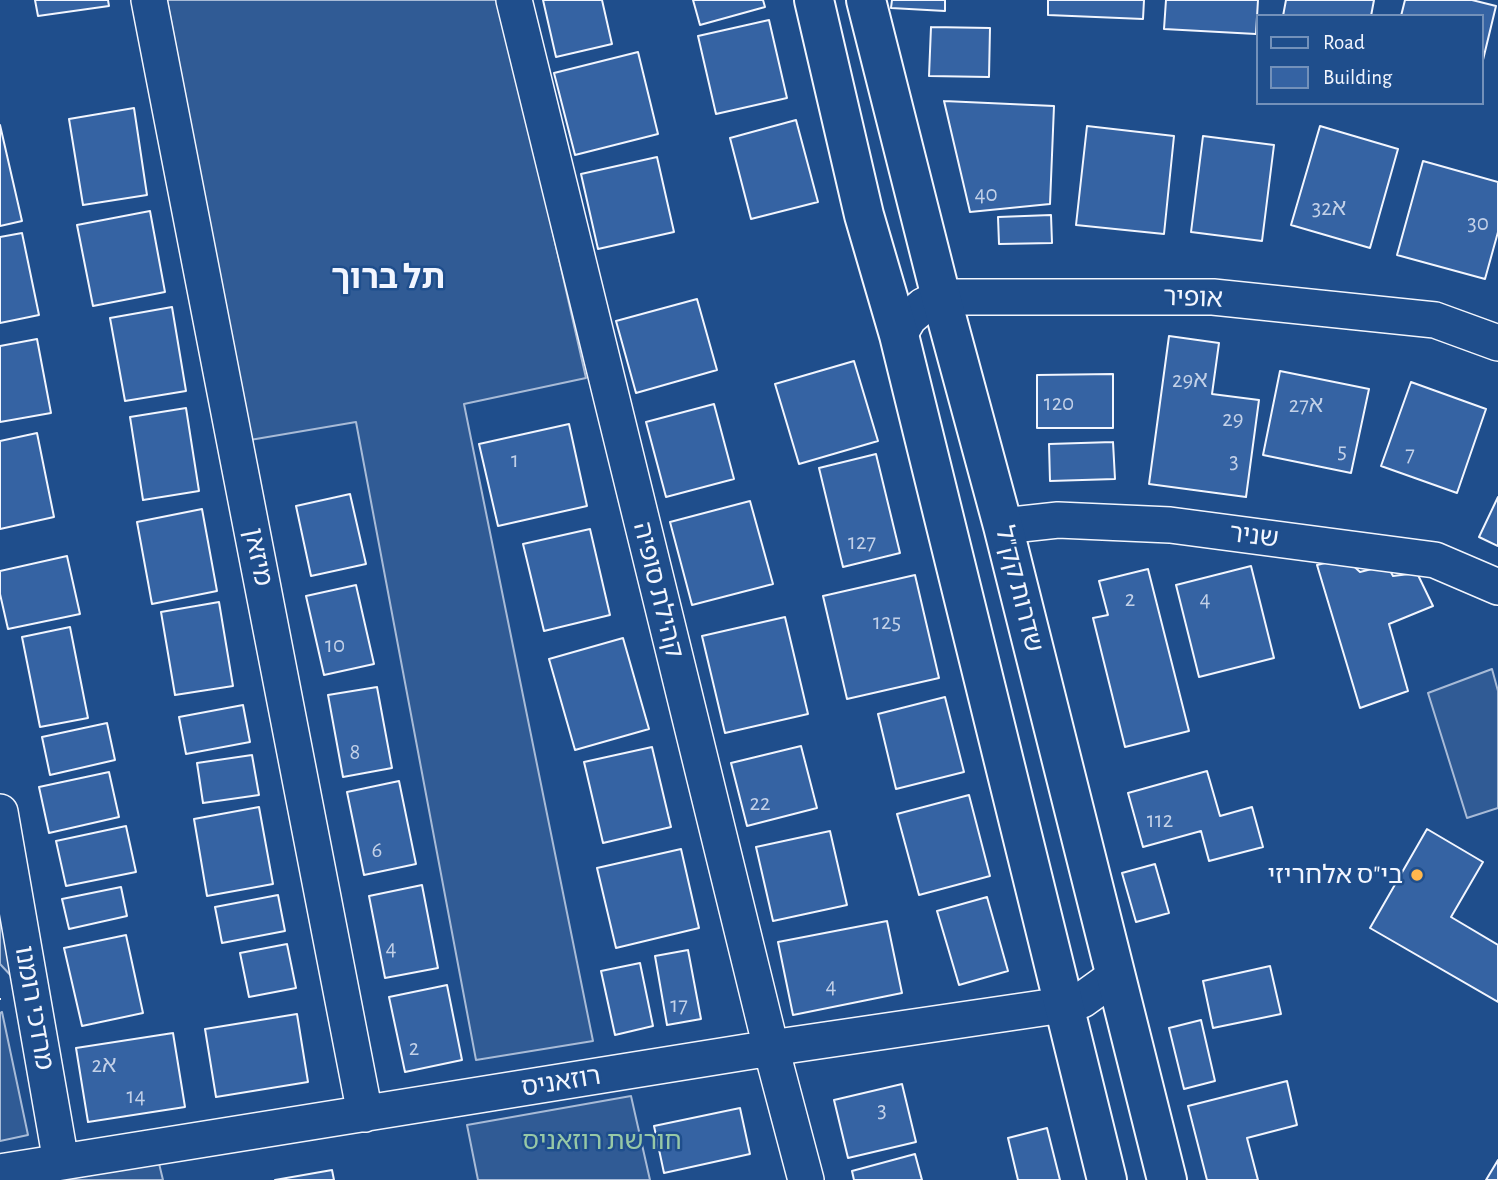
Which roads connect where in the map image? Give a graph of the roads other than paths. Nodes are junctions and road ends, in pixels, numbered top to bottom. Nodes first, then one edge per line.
1 (149, 0) edge
2 (514, 0) edge
3 (814, 0) edge
4 (866, 0) edge
5 (941, 297) junction
6 (899, 335) junction
7 (1498, 343) edge
8 (1003, 526) junction
9 (1498, 587) edge
10 (0, 812) edge
11 (1115, 977) junction
12 (1063, 1005) junction
13 (771, 1048) junction
14 (365, 1114) junction
15 (61, 1162) junction
16 (0, 1172) edge
17 (806, 1180) edge
18 (1107, 1180) edge
19 (1167, 1180) edge

1 - 14 street, מיזאן
2 - 13 street, קהילת סופיה
3 - 6 main road
4 - 5 main road, שדרות קק"ל
5 - 6 street
5 - 7 street, אופיר
5 - 8 main road, שדרות קק"ל
6 - 12 main road
8 - 9 street, שניר
8 - 11 main road, שדרות קק"ל
10 - 15 street, מרדכי רומנו
11 - 12 street, רוזאניס
11 - 19 main road, שדרות קק"ל
12 - 13 street, רוזאניס
12 - 18 main road
13 - 14 street, רוזאניס
13 - 17 street, קהילת סופיה
14 - 15 street, רוזאניס
15 - 16 street, רוזאניס

